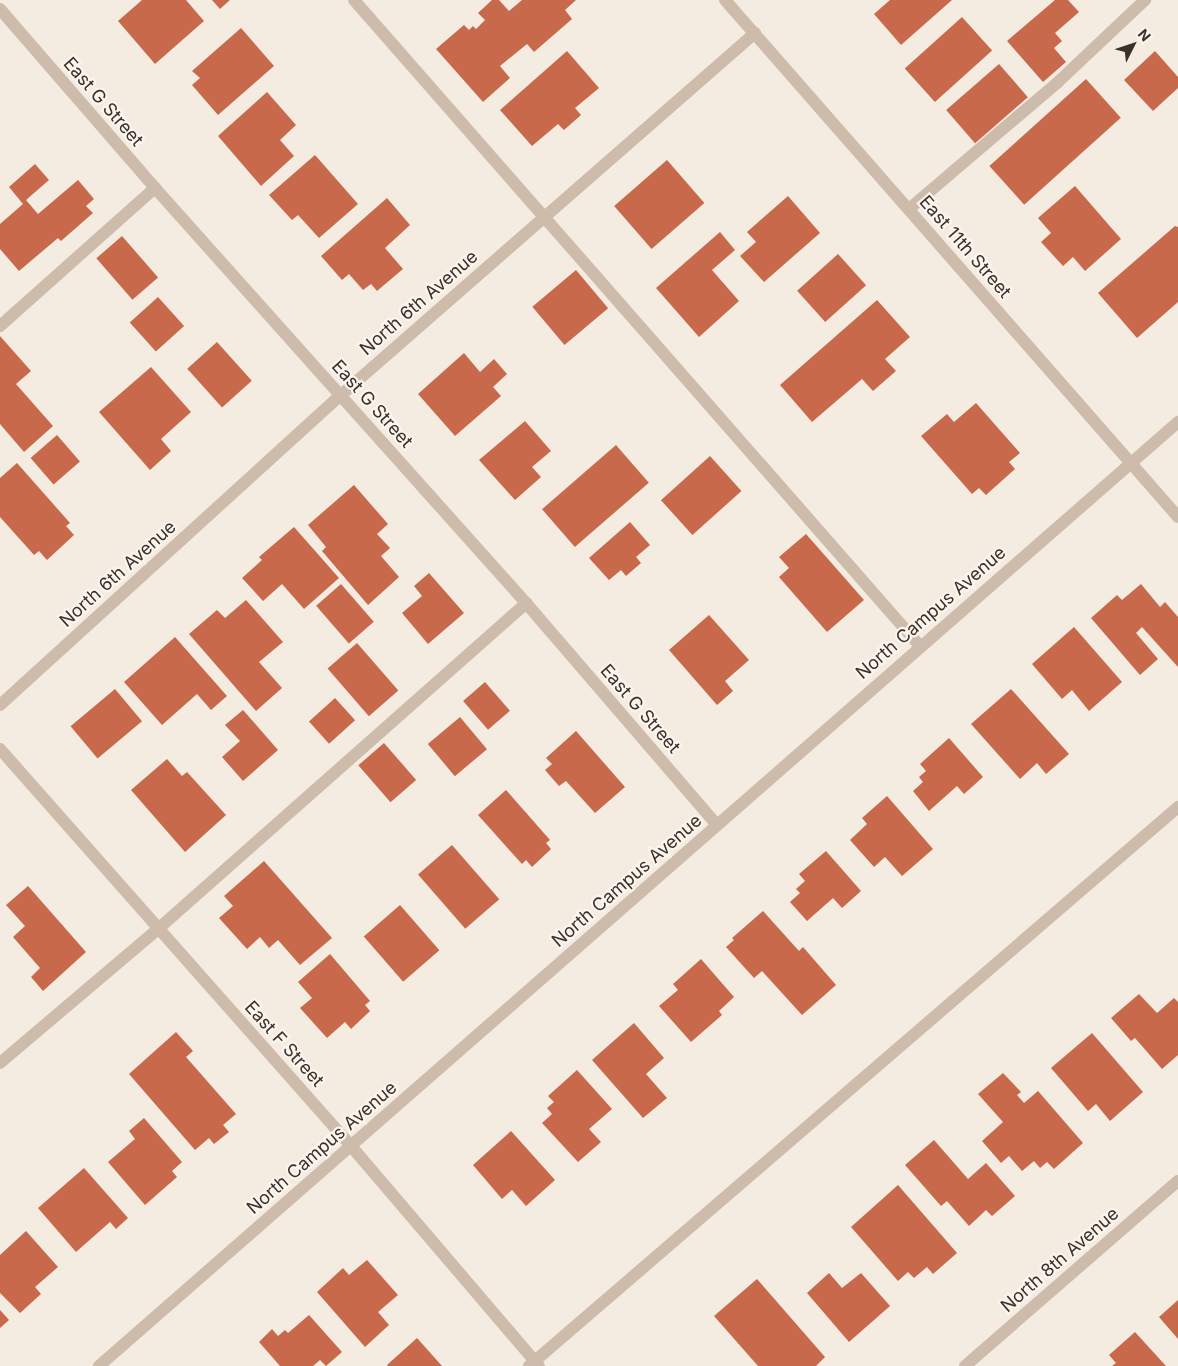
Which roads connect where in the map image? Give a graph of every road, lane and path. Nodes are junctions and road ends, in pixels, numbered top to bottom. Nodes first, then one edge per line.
1 (354, 0) edge
2 (725, 0) edge
3 (1144, 0) edge
4 (0, 9) edge
5 (754, 33) junction
6 (155, 188) junction
7 (909, 209) junction
8 (545, 215) junction
9 (0, 326) edge
10 (341, 395) junction
11 (1178, 422) edge
12 (1131, 463) junction
13 (1178, 517) edge
14 (526, 603) junction
15 (920, 646) junction
16 (0, 705) edge
17 (0, 749) edge
18 (1178, 807) edge
19 (717, 825) junction
20 (158, 928) junction
21 (0, 1064) edge
22 (351, 1146) junction
23 (1178, 1181) edge
24 (534, 1364) edge
25 (99, 1366) edge
26 (965, 1366) edge

1 - 8 street
2 - 5 street, East 11th Street
3 - 7 street
4 - 6 street, East G Street
5 - 7 street, East 11th Street
5 - 8 street, North 6th Avenue
6 - 9 street
6 - 10 street, East G Street
7 - 12 street, East 11th Street
8 - 10 street, North 6th Avenue
8 - 15 street
10 - 14 street, East G Street
10 - 16 street, North 6th Avenue
11 - 12 street, North Campus Avenue
12 - 13 street, East 11th Street
12 - 15 street, North Campus Avenue
14 - 19 street, East G Street
14 - 20 street
15 - 19 street, North Campus Avenue
17 - 20 street, East F Street
18 - 24 street
19 - 22 street, North Campus Avenue
20 - 21 street
20 - 22 street, East F Street
22 - 24 street, East F Street
22 - 25 street, North Campus Avenue
23 - 26 street, North 8th Avenue

